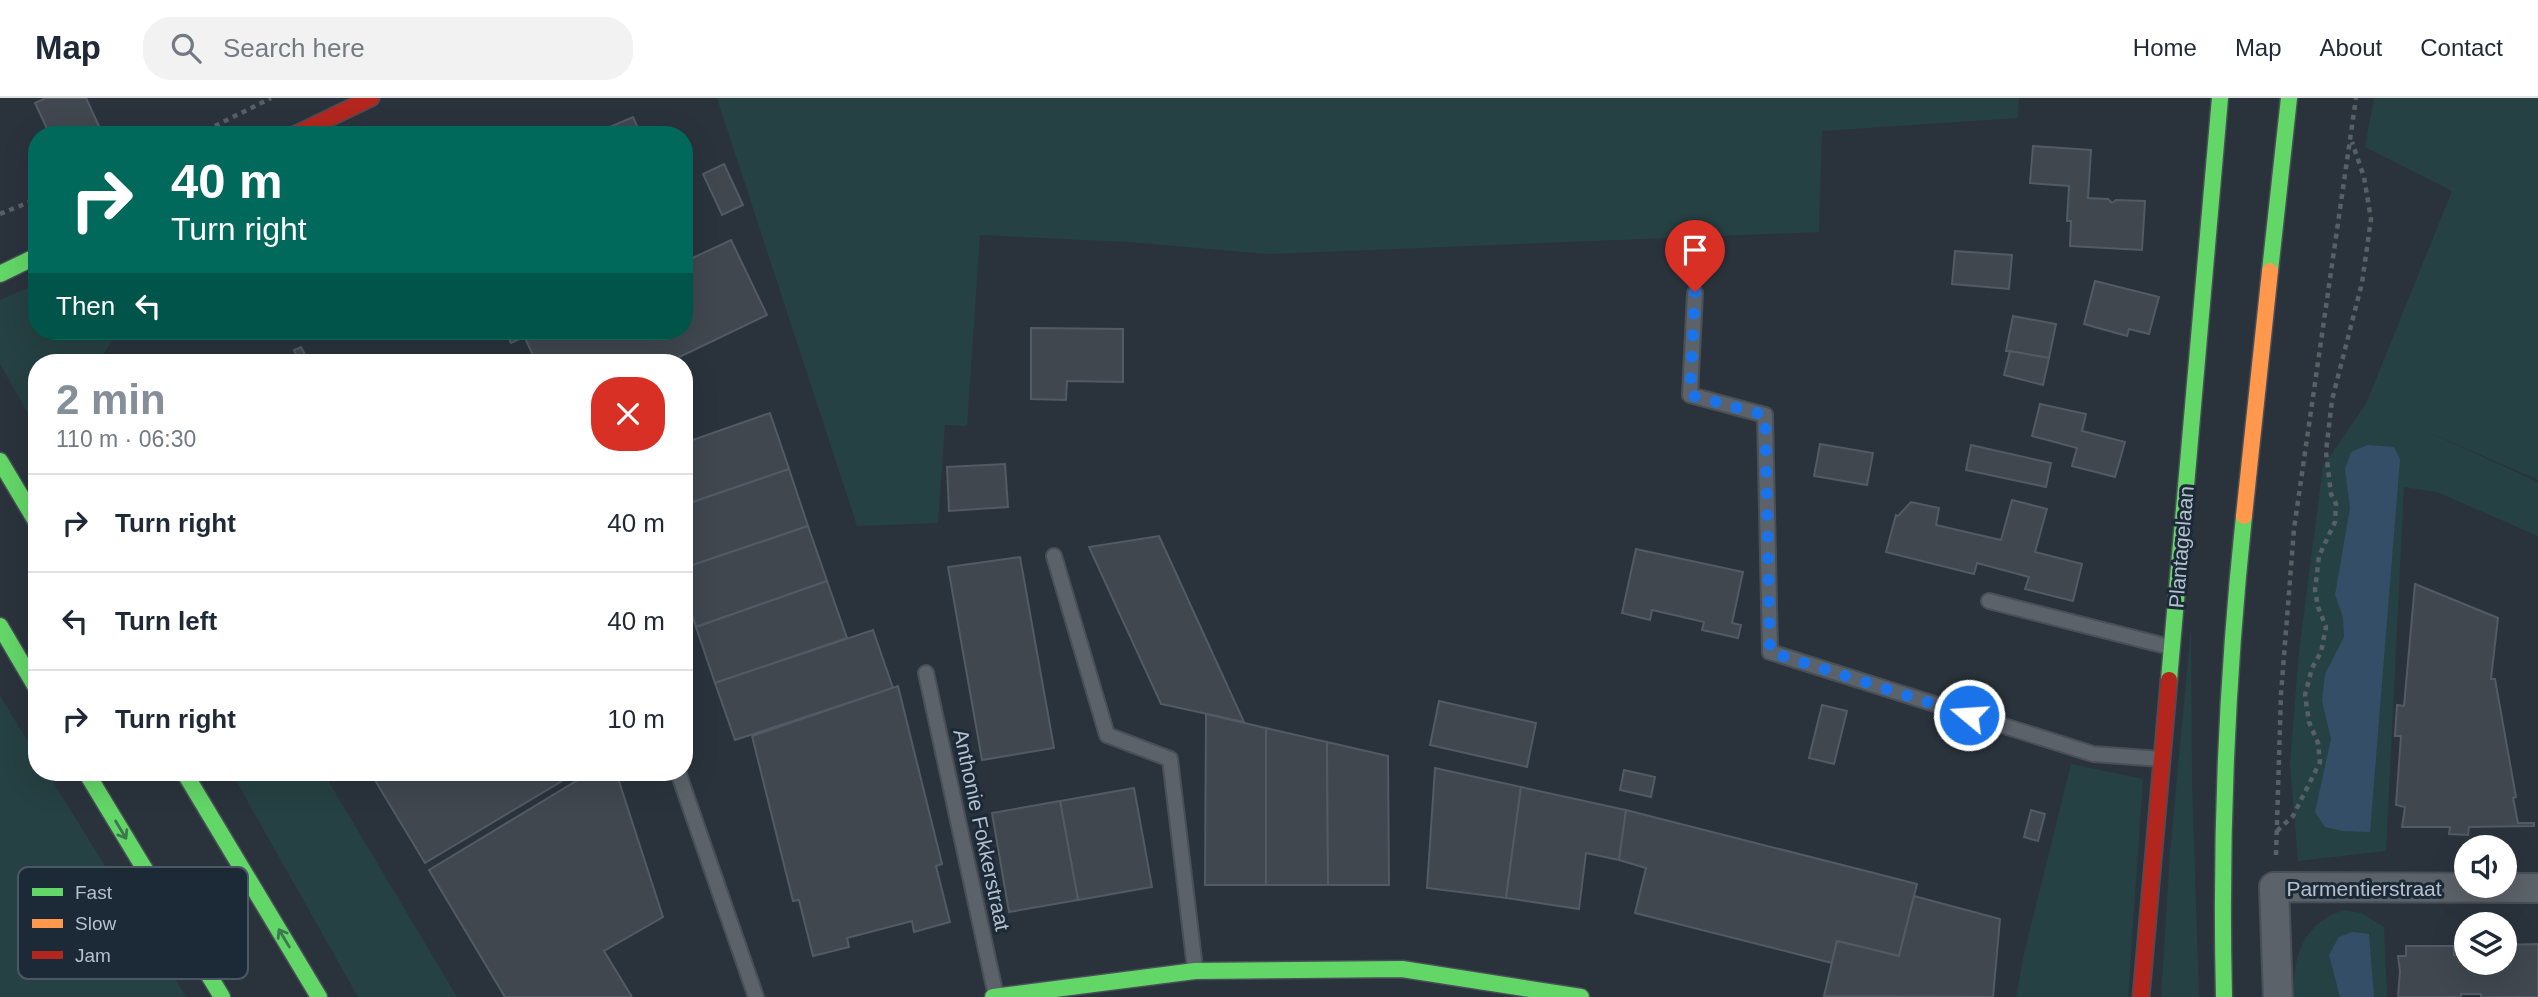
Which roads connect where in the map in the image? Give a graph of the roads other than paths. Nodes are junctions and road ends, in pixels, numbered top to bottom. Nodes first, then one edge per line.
1 (371, 98) edge
2 (2220, 98) edge
3 (2289, 98) edge
4 (313, 126) edge
5 (28, 260) edge
6 (0, 274) edge
7 (1695, 292) dead end
8 (0, 461) edge
9 (28, 508) edge
10 (1054, 556) dead end
11 (1989, 601) dead end
12 (0, 626) edge
13 (2172, 648) junction
14 (926, 673) dead end
15 (28, 674) edge
16 (2162, 759) junction
17 (91, 781) edge
18 (189, 781) edge
19 (681, 781) edge
20 (143, 867) edge
21 (241, 867) edge
22 (248, 879) edge
23 (2538, 888) edge
24 (1195, 971) junction
25 (211, 979) edge
26 (222, 997) edge
27 (319, 997) edge
28 (757, 997) edge
29 (995, 997) edge
30 (1581, 997) edge
31 (2141, 997) edge
32 (2224, 997) edge
33 (2278, 997) edge

1 - 4 main road
2 - 13 main road, Plantagelaan
3 - 32 main road
5 - 6 main road
7 - 16 lane
8 - 9 main road
10 - 24 lane
11 - 13 lane
12 - 15 main road
13 - 16 main road, Plantagelaan
14 - 29 lane, Anthonie Fokkerstraat
16 - 31 main road, Plantagelaan
17 -> 20 main road
21 -> 18 main road
19 - 28 lane
27 -> 22 main road
23 - 33 street, Parmentierstraat
24 - 29 main road, Anthonie Fokkerstraat
24 - 30 main road, Anthonie Fokkerstraat
25 -> 26 main road

